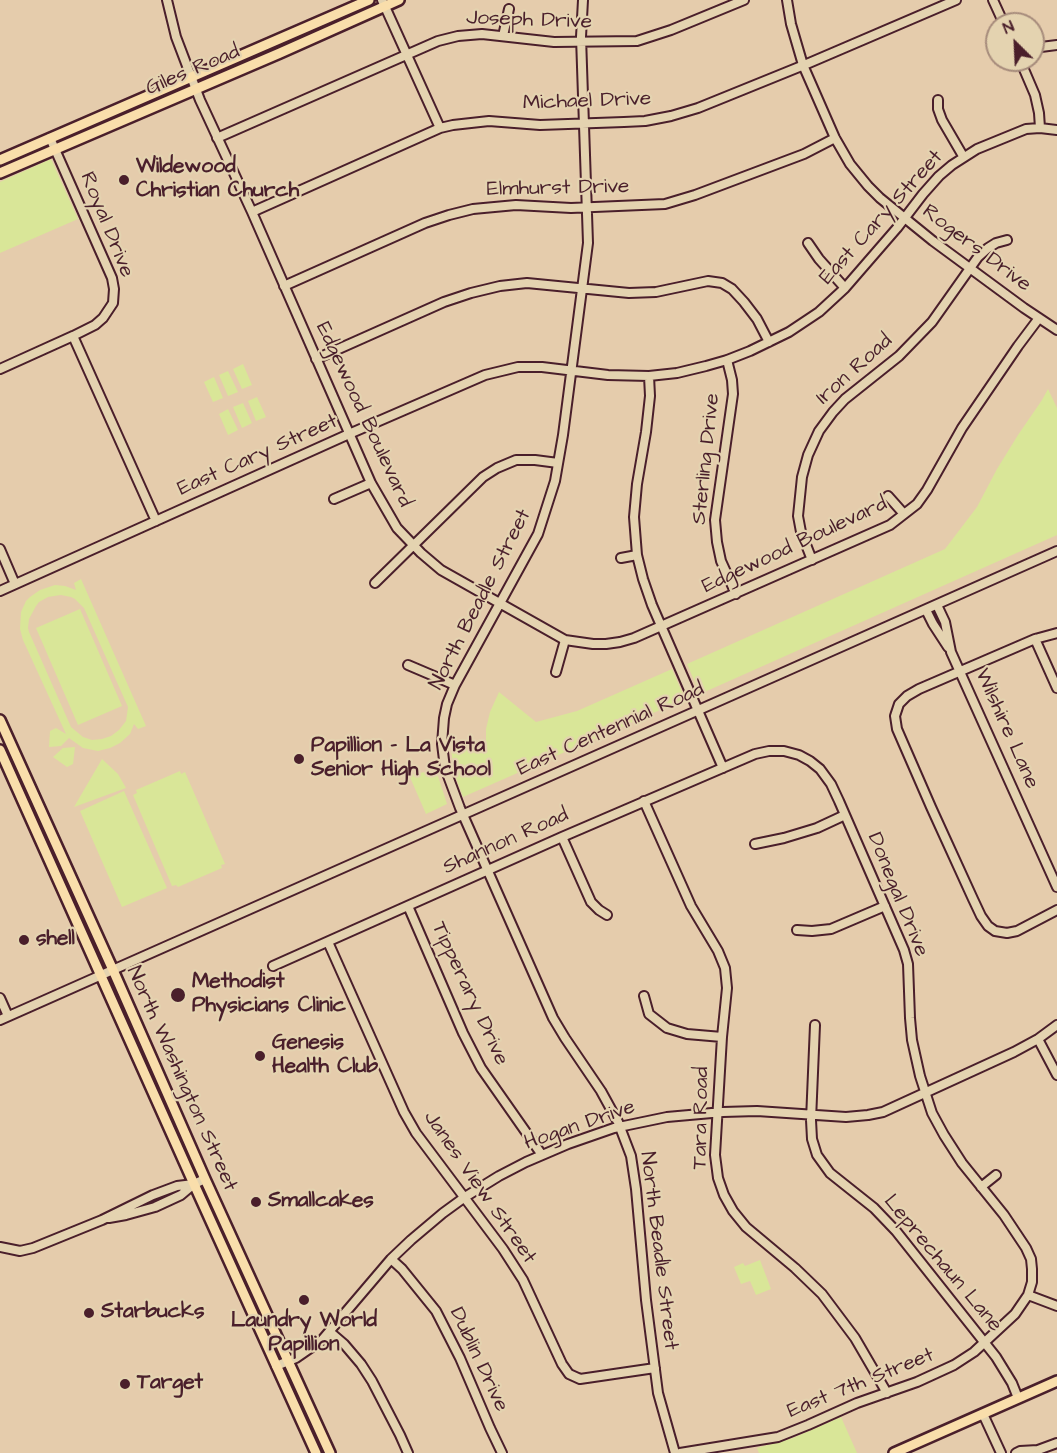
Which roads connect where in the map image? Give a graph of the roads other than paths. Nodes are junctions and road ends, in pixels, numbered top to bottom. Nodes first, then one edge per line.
1 (167, 0) edge
2 (369, 0) edge
3 (399, 0) edge
4 (583, 0) edge
5 (744, 0) edge
6 (787, 0) edge
7 (956, 0) edge
8 (384, 3) edge
9 (509, 9) dead end
10 (503, 36) junction
11 (581, 42) junction
12 (407, 53) junction
13 (803, 65) junction
14 (1025, 72) edge
15 (191, 78) junction
16 (196, 89) junction
17 (938, 100) dead end
18 (584, 123) junction
19 (440, 128) junction
20 (1040, 128) junction
21 (1057, 130) edge
22 (50, 138) junction
23 (217, 138) junction
24 (835, 138) junction
25 (55, 150) junction
26 (963, 156) junction
27 (0, 160) edge
28 (0, 173) edge
29 (587, 207) junction
30 (252, 212) junction
31 (905, 218) junction
32 (1007, 240) dead end
33 (808, 243) dead end
34 (969, 268) junction
35 (284, 285) junction
36 (845, 288) junction
37 (582, 289) junction
38 (1039, 318) junction
39 (1057, 330) edge
40 (73, 336) junction
41 (770, 342) junction
42 (316, 359) junction
43 (727, 360) junction
44 (0, 369) edge
45 (571, 370) junction
46 (649, 376) junction
47 (349, 434) junction
48 (558, 463) junction
49 (371, 483) junction
50 (888, 496) dead end
51 (334, 499) dead end
52 (904, 514) junction
53 (156, 521) junction
54 (413, 546) junction
55 (0, 549) edge
56 (1057, 551) edge
57 (637, 555) junction
58 (621, 558) dead end
59 (812, 560) junction
60 (375, 583) dead end
61 (15, 584) junction
62 (0, 591) edge
63 (736, 594) junction
64 (500, 602) junction
65 (937, 605) junction
66 (926, 610) junction
67 (662, 627) junction
68 (1057, 633) edge
69 (1035, 639) junction
70 (565, 640) junction
71 (951, 652) junction
72 (408, 664) dead end
73 (960, 671) junction
74 (556, 672) dead end
75 (455, 685) junction
76 (1057, 688) edge
77 (698, 710) junction
78 (0, 720) edge
79 (0, 750) edge
80 (755, 754) joint
81 (723, 768) junction
82 (644, 801) junction
83 (845, 815) junction
84 (463, 816) junction
85 (562, 837) junction
86 (755, 843) dead end
87 (487, 871) junction
88 (1057, 887) edge
89 (408, 906) junction
90 (885, 906) junction
91 (1057, 910) edge
92 (607, 915) dead end
93 (797, 930) dead end
94 (328, 942) junction
95 (273, 966) dead end
96 (113, 970) junction
97 (101, 976) junction
98 (644, 996) dead end
99 (0, 998) edge
100 (4, 1018) edge
101 (815, 1025) dead end
102 (1057, 1025) edge
103 (722, 1037) junction
104 (1038, 1039) junction
105 (1057, 1075) edge
106 (925, 1093) junction
107 (717, 1113) junction
108 (811, 1115) junction
109 (620, 1127) junction
110 (542, 1155) junction
111 (996, 1175) dead end
112 (206, 1179) junction
113 (194, 1184) junction
114 (981, 1187) junction
115 (465, 1197) junction
116 (0, 1247) edge
117 (391, 1259) junction
118 (1028, 1295) junction
119 (1057, 1306) edge
120 (330, 1332) junction
121 (986, 1343) junction
122 (288, 1362) junction
123 (276, 1366) junction
124 (655, 1368) junction
125 (1057, 1381) edge
126 (887, 1394) junction
127 (1018, 1398) junction
128 (983, 1414) junction
129 (1057, 1443) edge
130 (316, 1453) edge
131 (330, 1453) edge
132 (408, 1453) edge
133 (502, 1453) edge
134 (678, 1453) edge
135 (894, 1453) edge
136 (1001, 1453) edge
137 (1016, 1453) edge

1 - 15 street, Edgewood Boulevard
2 - 15 main road, Giles Road
3 - 8 main road, Giles Road
4 - 11 street, North Beadle Street
5 - 11 street, Joseph Drive
6 - 13 street, Rogers Drive
7 - 13 street, Michael Drive
8 - 12 street
8 - 16 main road, Giles Road
9 - 10 street
10 - 11 street, Joseph Drive
10 - 12 street, Joseph Drive
11 - 18 street, North Beadle Street
12 - 19 street
12 - 23 street, Joseph Drive
13 - 18 street, Michael Drive
13 - 24 street, Rogers Drive
14 - 20 street
15 - 16 street, Edgewood Boulevard
15 - 22 main road, Giles Road
16 - 23 street, Edgewood Boulevard
16 - 25 main road, Giles Road
17 - 26 street
18 - 19 street, Michael Drive
18 - 29 street, North Beadle Street
19 - 30 street, Michael Drive
20 - 21 street, East Cary Street
20 - 26 street, East Cary Street
22 - 25 street, Royal Drive
22 - 27 main road, Giles Road
23 - 30 street, Edgewood Boulevard
24 - 29 street, Elmhurst Drive
24 - 31 street, Rogers Drive
25 - 28 main road, Giles Road
25 - 40 street, Royal Drive
26 - 31 street, East Cary Street
29 - 35 street, Elmhurst Drive
29 - 37 street, North Beadle Street
30 - 35 street, Edgewood Boulevard
31 - 34 street, Rogers Drive
31 - 36 street, East Cary Street
32 - 34 street, Iron Road
33 - 36 street
34 - 38 street, Rogers Drive
34 - 59 street, Iron Road
35 - 42 street, Edgewood Boulevard
36 - 41 street, East Cary Street
37 - 41 street
37 - 42 street
37 - 45 street, North Beadle Street
38 - 39 street, Rogers Drive
38 - 52 street, Edgewood Boulevard
40 - 44 street, Royal Drive
40 - 53 street
41 - 43 street, East Cary Street
42 - 47 street, Edgewood Boulevard
43 - 46 street, East Cary Street
43 - 63 street, Sterling Drive
45 - 46 street, East Cary Street
45 - 47 street, East Cary Street
45 - 48 street, North Beadle Street
46 - 57 street
47 - 49 street, Edgewood Boulevard
47 - 53 street, East Cary Street
48 - 54 street
48 - 64 street, North Beadle Street
49 - 51 street
49 - 54 street, Edgewood Boulevard
50 - 52 street
52 - 59 street, Edgewood Boulevard
53 - 61 street, East Cary Street
54 - 60 street
54 - 64 street, Edgewood Boulevard
55 - 61 street
56 - 65 street, East Centennial Road
57 - 58 street
57 - 67 street
59 - 63 street, Edgewood Boulevard
61 - 62 street, East Cary Street
63 - 67 street, Edgewood Boulevard
64 - 70 street, Edgewood Boulevard
64 - 75 street, North Beadle Street
65 - 66 street, East Centennial Road
65 - 71 street, Wilshire Lane
66 - 71 street, Wilshire Lane
66 - 77 street, East Centennial Road
67 - 70 street, Edgewood Boulevard
67 - 77 street
68 - 69 street
69 - 73 street
69 - 76 street
70 - 74 street
71 - 73 street, Wilshire Lane
72 - 75 street
73 - 88 street, Wilshire Lane
73 - 91 street
75 - 84 street, North Beadle Street
77 - 81 street
77 - 84 street, East Centennial Road
78 - 96 main road, North Washington Street
79 - 97 main road, North Washington Street
80 - 81 street, Shannon Road
80 - 83 street, Donegal Drive
81 - 82 street, Shannon Road
82 - 85 street, Shannon Road
82 - 103 street, Tara Road
83 - 86 street
83 - 90 street, Donegal Drive
84 - 87 street, North Beadle Street
84 - 96 street, East Centennial Road
85 - 87 street, Shannon Road
85 - 92 street
87 - 89 street, Shannon Road
87 - 109 street, North Beadle Street
89 - 94 street, Shannon Road
89 - 110 street, Tipperary Drive
90 - 93 street
90 - 106 street, Donegal Drive
94 - 95 street, Shannon Road
94 - 115 street, Janes View Street
96 - 97 street, East Centennial Road
96 - 112 main road, North Washington Street
97 - 100 street, East Centennial Road
97 - 113 main road, North Washington Street
98 - 103 street
99 - 100 street
101 - 108 street, Leprechaun Lane
102 - 104 street, Hogan Drive
103 - 107 street, Tara Road
104 - 105 street
104 - 106 street, Hogan Drive
106 - 108 street, Hogan Drive
106 - 114 street, Donegal Drive
107 - 108 street, Hogan Drive
107 - 109 street, Hogan Drive
107 - 126 street, Tara Road
108 - 121 street, Leprechaun Lane
109 - 110 street, Hogan Drive
109 - 124 street, North Beadle Street
110 - 115 street, Hogan Drive
111 - 114 street
112 - 113 street
112 - 122 main road, North Washington Street
113 - 116 street
113 - 123 main road, North Washington Street
114 - 118 street, Donegal Drive
115 - 117 street, Hogan Drive
115 - 124 street, Janes View Street
117 - 120 street, Hogan Drive
117 - 133 street, Dublin Drive
118 - 119 street
118 - 121 street, East 7th Street
120 - 122 street, Hogan Drive
120 - 132 street
121 - 126 street, East 7th Street
121 - 127 street, Leprechaun Lane
122 - 123 street, Hogan Drive
122 - 131 main road, North Washington Street
123 - 130 main road, North Washington Street
124 - 134 street, North Beadle Street
125 - 127 main road
126 - 134 street, East 7th Street
127 - 128 main road
128 - 135 main road
128 - 136 street
129 - 137 street

